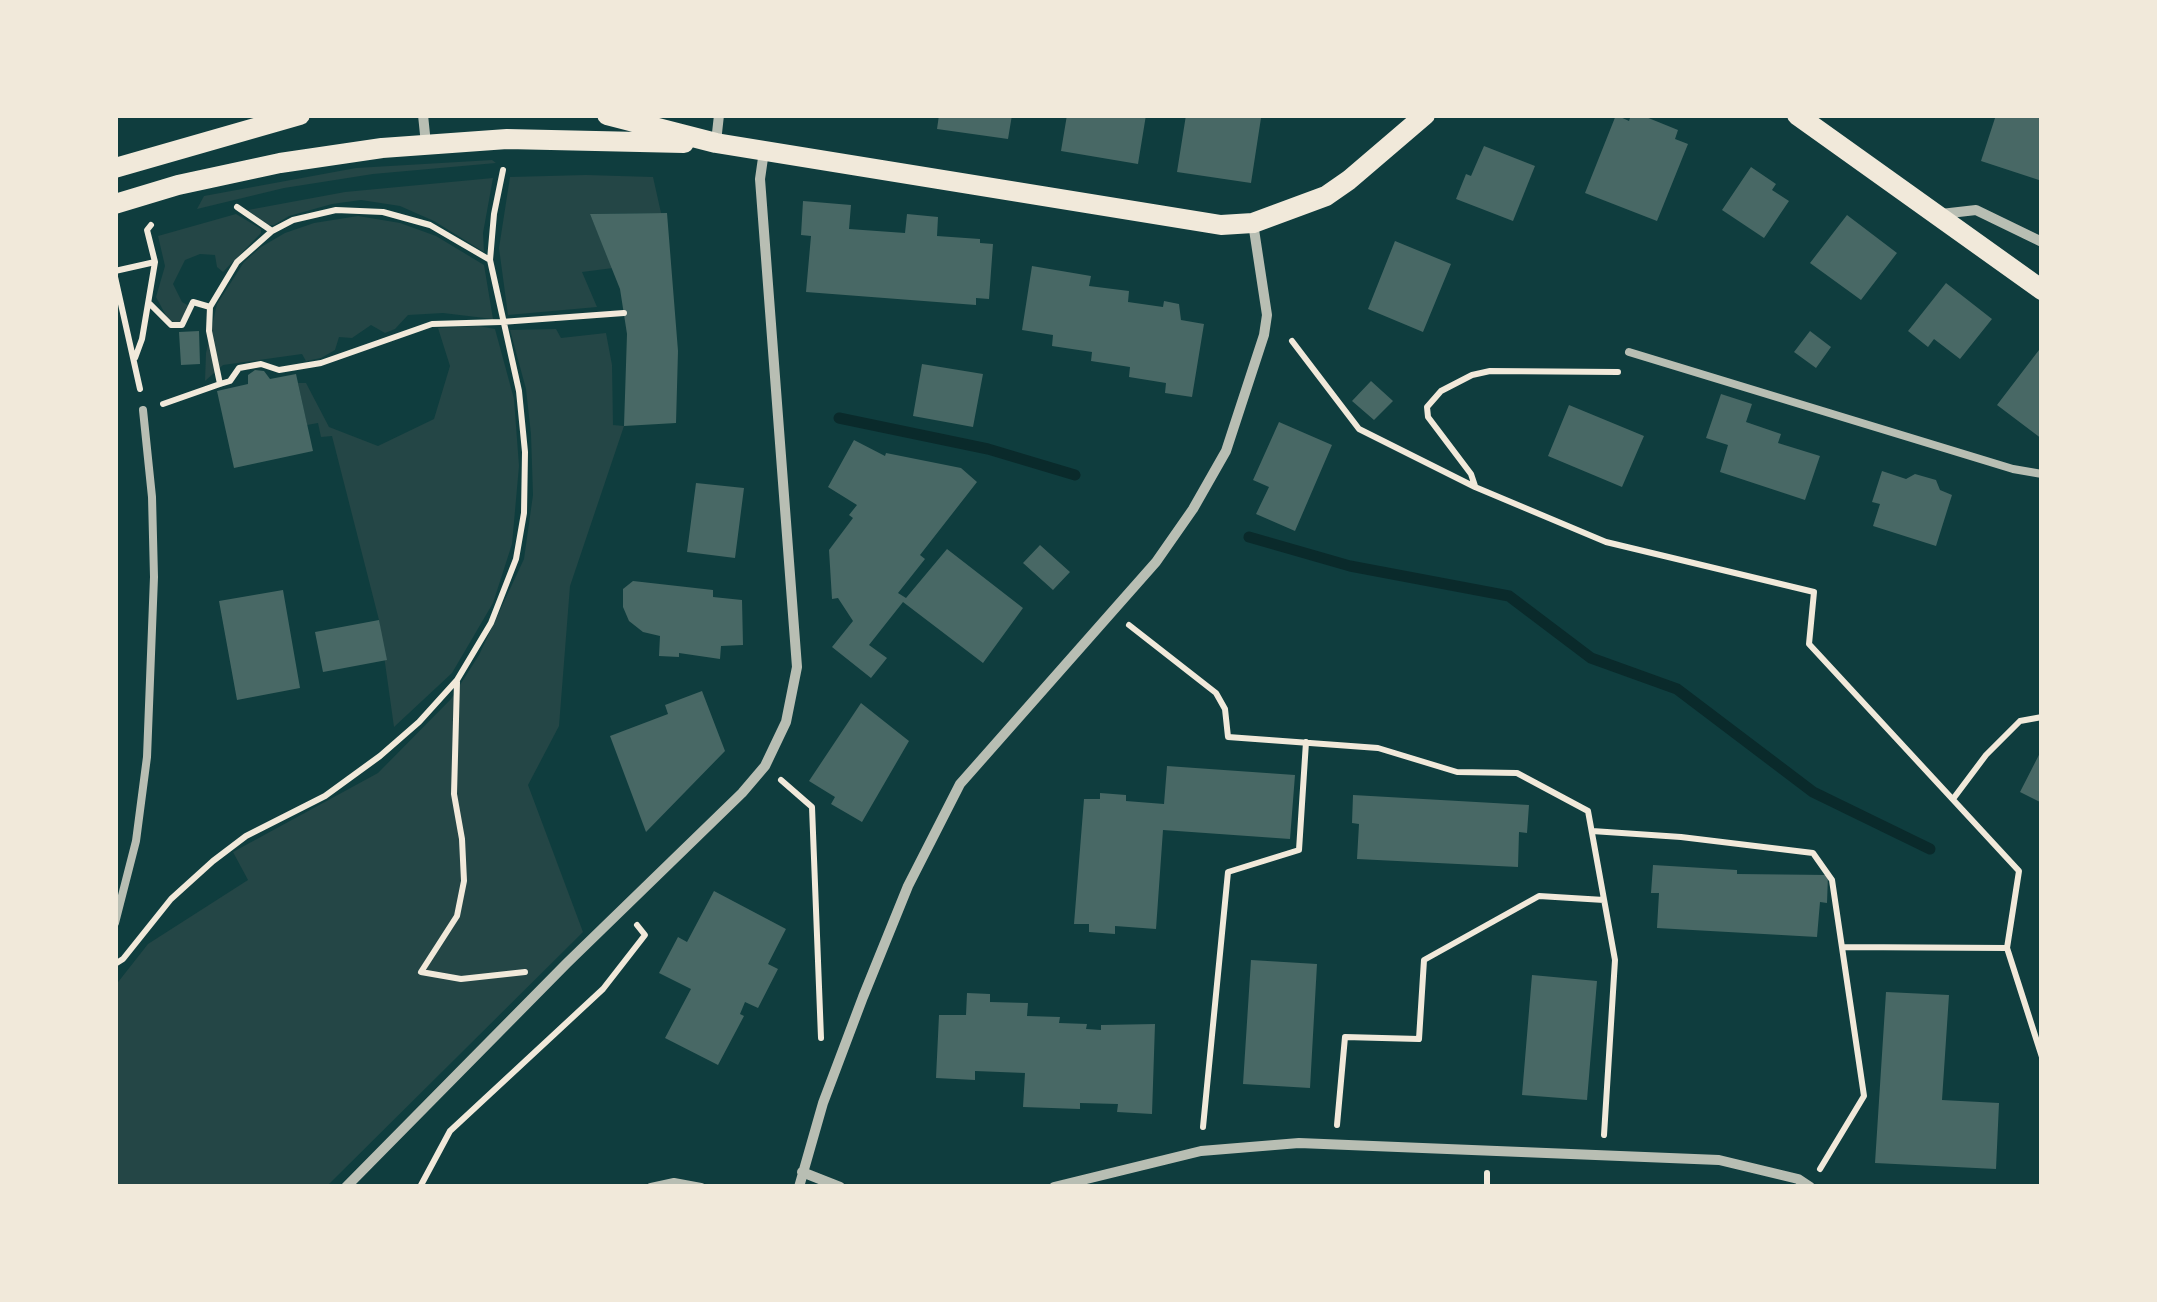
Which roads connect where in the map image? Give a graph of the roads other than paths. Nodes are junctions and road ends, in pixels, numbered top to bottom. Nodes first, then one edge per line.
1 (300, 115) edge
2 (423, 115) edge
3 (607, 115) edge
4 (719, 115) edge
5 (1425, 115) edge
6 (1797, 115) edge
7 (716, 143) junction
8 (426, 144) junction
9 (764, 150) junction
10 (115, 168) edge
11 (117, 203) edge
12 (1936, 215) junction
13 (1253, 224) junction
14 (2042, 242) edge
15 (2042, 290) edge
16 (1630, 352) road end
17 (143, 410) road end
18 (2042, 474) edge
19 (115, 923) edge
20 (802, 1172) junction
21 (346, 1187) edge
22 (651, 1187) edge
23 (702, 1187) edge
24 (799, 1187) edge
25 (840, 1187) edge
26 (1054, 1187) edge
27 (1810, 1187) edge

1 - 10 main road
2 - 8 street
3 - 7 main road
4 - 7 street
5 - 13 main road
6 - 12 main road
7 - 8 main road
7 - 9 main road
8 - 11 main road
9 - 13 main road
9 - 21 street
12 - 14 street
12 - 15 main road
13 - 20 street
16 - 18 lane
17 - 19 lane
20 - 24 street
20 - 25 street
22 - 23 lane
26 - 27 street

